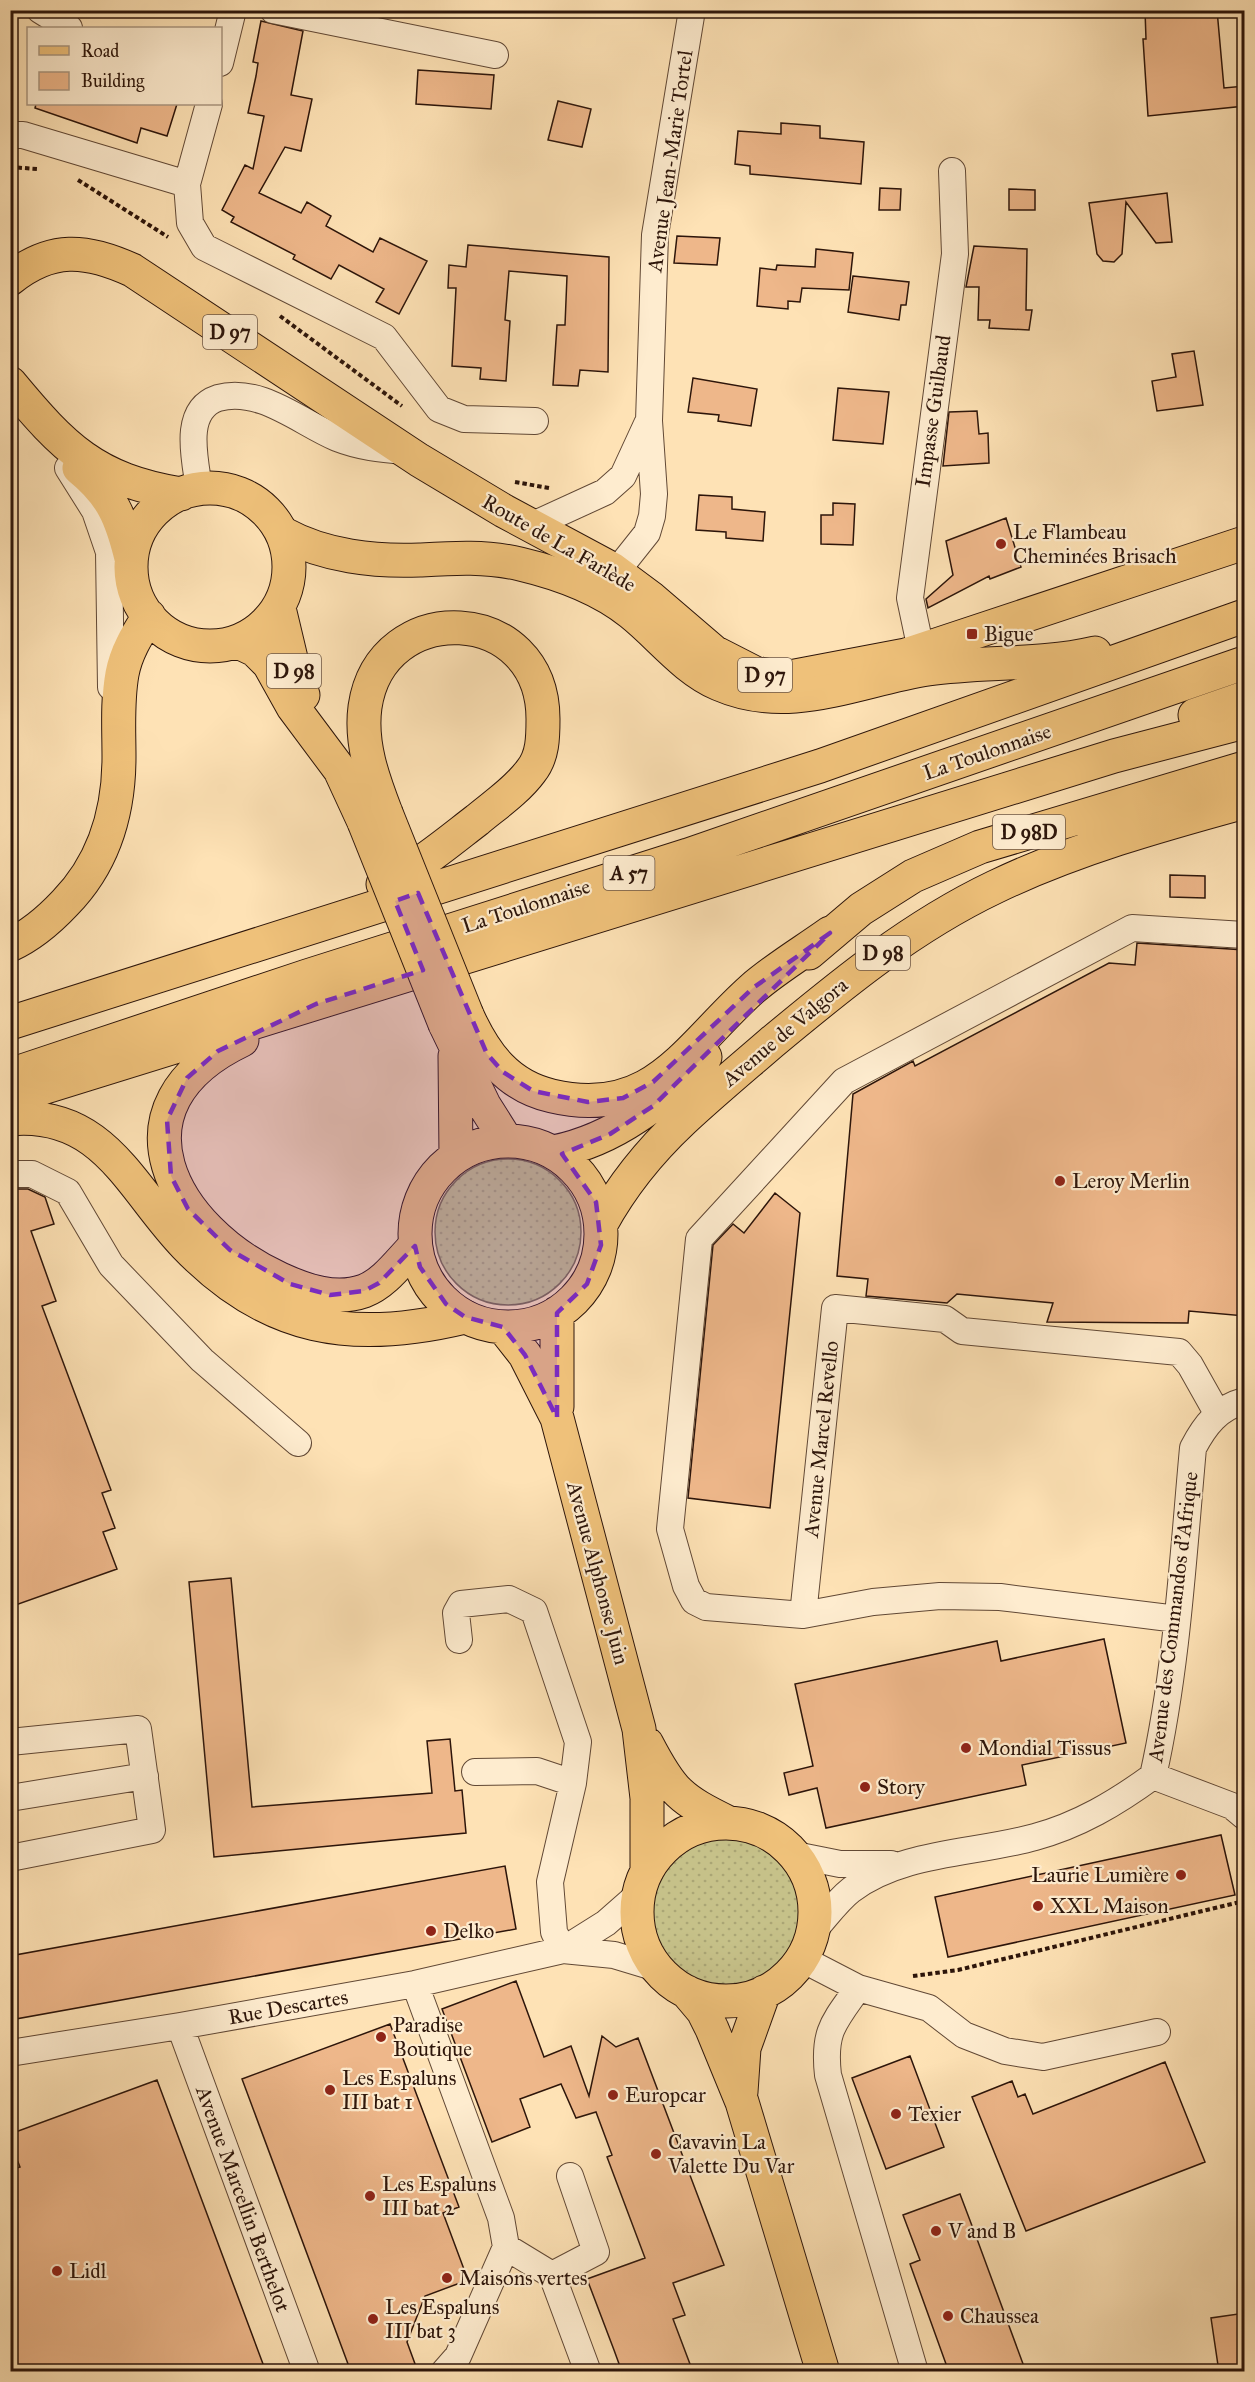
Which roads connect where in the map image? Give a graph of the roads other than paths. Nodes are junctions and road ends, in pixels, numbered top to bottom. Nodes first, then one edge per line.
1 (40, 10) edge
2 (232, 10) edge
3 (273, 10) edge
4 (692, 10) edge
5 (67, 27) edge
6 (222, 55) edge
7 (495, 56) dead end
8 (209, 105) edge
9 (10, 135) edge
10 (952, 171) dead end
11 (187, 184) junction
12 (25, 261) edge
13 (10, 279) edge
14 (10, 383) edge
15 (10, 417) edge
16 (536, 421) dead end
17 (649, 421) junction
18 (406, 451) junction
19 (64, 456) junction
20 (190, 491) junction
21 (533, 525) junction
22 (284, 534) junction
23 (1245, 543) edge
24 (131, 558) junction
25 (616, 572) junction
26 (279, 608) junction
27 (1245, 615) edge
28 (160, 626) junction
29 (238, 642) junction
30 (921, 650) junction
31 (1245, 663) edge
32 (1245, 698) edge
33 (118, 704) junction
34 (1245, 714) edge
35 (1245, 722) edge
36 (313, 732) junction
37 (1114, 756) junction
38 (1245, 768) edge
39 (1245, 802) edge
40 (375, 818) junction
41 (693, 885) junction
42 (830, 933) junction
43 (1245, 935) edge
44 (281, 937) junction
45 (10, 945) edge
46 (316, 1004) junction
47 (10, 1023) edge
48 (456, 1029) junction
49 (10, 1075) edge
50 (10, 1098) edge
51 (10, 1119) edge
52 (507, 1140) junction
53 (554, 1152) junction
54 (456, 1156) junction
55 (10, 1174) edge
56 (601, 1224) junction
57 (415, 1246) junction
58 (557, 1313) junction
59 (465, 1317) junction
60 (503, 1327) junction
61 (1245, 1401) edge
62 (1217, 1413) junction
63 (558, 1418) junction
64 (298, 1443) dead end
65 (803, 1615) junction
66 (1177, 1619) junction
67 (459, 1640) dead end
68 (639, 1729) junction
69 (10, 1742) edge
70 (475, 1772) dead end
71 (145, 1776) junction
72 (1153, 1776) junction
73 (573, 1782) junction
74 (10, 1798) edge
75 (1245, 1816) edge
76 (729, 1823) junction
77 (795, 1855) junction
78 (10, 1858) edge
79 (909, 1863) junction
80 (643, 1883) junction
81 (808, 1945) junction
82 (563, 1950) junction
83 (657, 1968) junction
84 (415, 1984) junction
85 (858, 1989) junction
86 (687, 1992) junction
87 (764, 1992) junction
88 (180, 2026) junction
89 (1157, 2032) dead end
90 (10, 2053) edge
91 (741, 2102) junction
92 (570, 2176) dead end
93 (506, 2247) junction
94 (552, 2275) junction
95 (821, 2369) edge
96 (307, 2372) edge
97 (444, 2372) edge
98 (588, 2372) edge
99 (915, 2372) edge

1 - 5 street
2 - 6 street
3 - 7 street
4 - 17 street, Avenue Jean-Marie Tortel
8 - 11 street
9 - 11 street
10 - 30 street, Impasse Guilbaud
11 - 16 street
12 - 13 main road, Route de La Farlède / D 97
12 - 18 main road, Route de La Farlède / D 97
14 - 20 main road
15 - 19 main road
17 - 21 street, Avenue Jean-Marie Tortel
17 - 25 street, Avenue Jean-Marie Tortel
18 - 20 street
18 - 21 main road, Route de La Farlède / D 97
19 - 24 main road
19 - 33 street
20 - 22 main road
20 - 24 main road
21 - 25 main road, Route de La Farlède / D 97
22 - 26 main road
22 - 27 main road
23 - 30 main road, Route de La Farlède / D 97
24 - 28 main road
25 - 30 main road, Route de La Farlède / D 97
26 - 29 main road
26 - 36 main road, D 98
27 - 44 main road, La Toulonnaise / A 57
28 - 29 main road
28 - 33 main road
29 - 36 main road, D 98
31 - 49 main road, La Toulonnaise / A 57
32 - 41 main road
33 - 45 main road
34 - 37 street
35 - 37 main road
36 - 40 main road, D 98
37 - 41 main road
38 - 42 main road, D 98D
39 - 56 main road, Avenue de Valgora / D 98
40 - 44 main road
40 - 48 main road, bridge
41 - 46 main road
42 - 48 main road
42 - 53 main road, D 98D
43 - 65 street
44 - 47 main road, La Toulonnaise / A 57
46 - 50 main road
46 - 57 main road
48 - 52 main road
48 - 54 main road
51 - 59 main road
52 - 53 main road
52 - 54 main road
53 - 56 main road
54 - 57 main road
55 - 64 street
56 - 58 main road
57 - 59 main road
58 - 60 main road
58 - 63 main road, Avenue Alphonse Juin
59 - 60 main road
60 - 63 main road, Avenue Alphonse Juin
61 - 62 street, Avenue des Commandos d'Afrique
62 - 65 street, Avenue Marcel Revello
62 - 66 street, Avenue des Commandos d'Afrique
63 - 68 main road, Avenue Alphonse Juin
65 - 66 street
66 - 72 street, Avenue des Commandos d'Afrique
67 - 73 street
68 - 76 main road, Avenue Alphonse Juin
68 - 80 main road, Avenue Alphonse Juin
69 - 71 street
70 - 73 street
71 - 74 street
71 - 78 street
72 - 75 street
72 - 79 street, Avenue des Commandos d'Afrique
73 - 82 street
76 - 77 main road
76 - 80 main road
77 - 79 street, Avenue des Commandos d'Afrique
77 - 81 main road
79 - 81 street, Avenue des Commandos d'Afrique
80 - 82 street
80 - 83 main road
81 - 85 street
81 - 87 main road
82 - 83 street
82 - 84 street, Rue Descartes
83 - 86 main road
84 - 88 street, Rue Descartes
84 - 93 street
85 - 89 street
85 - 99 street
86 - 87 main road
86 - 91 main road
87 - 91 main road
88 - 90 street, Rue Descartes
88 - 96 street, Avenue Marcellin Berthelot
91 - 95 main road
92 - 94 street
93 - 94 street
93 - 97 street
94 - 98 street

